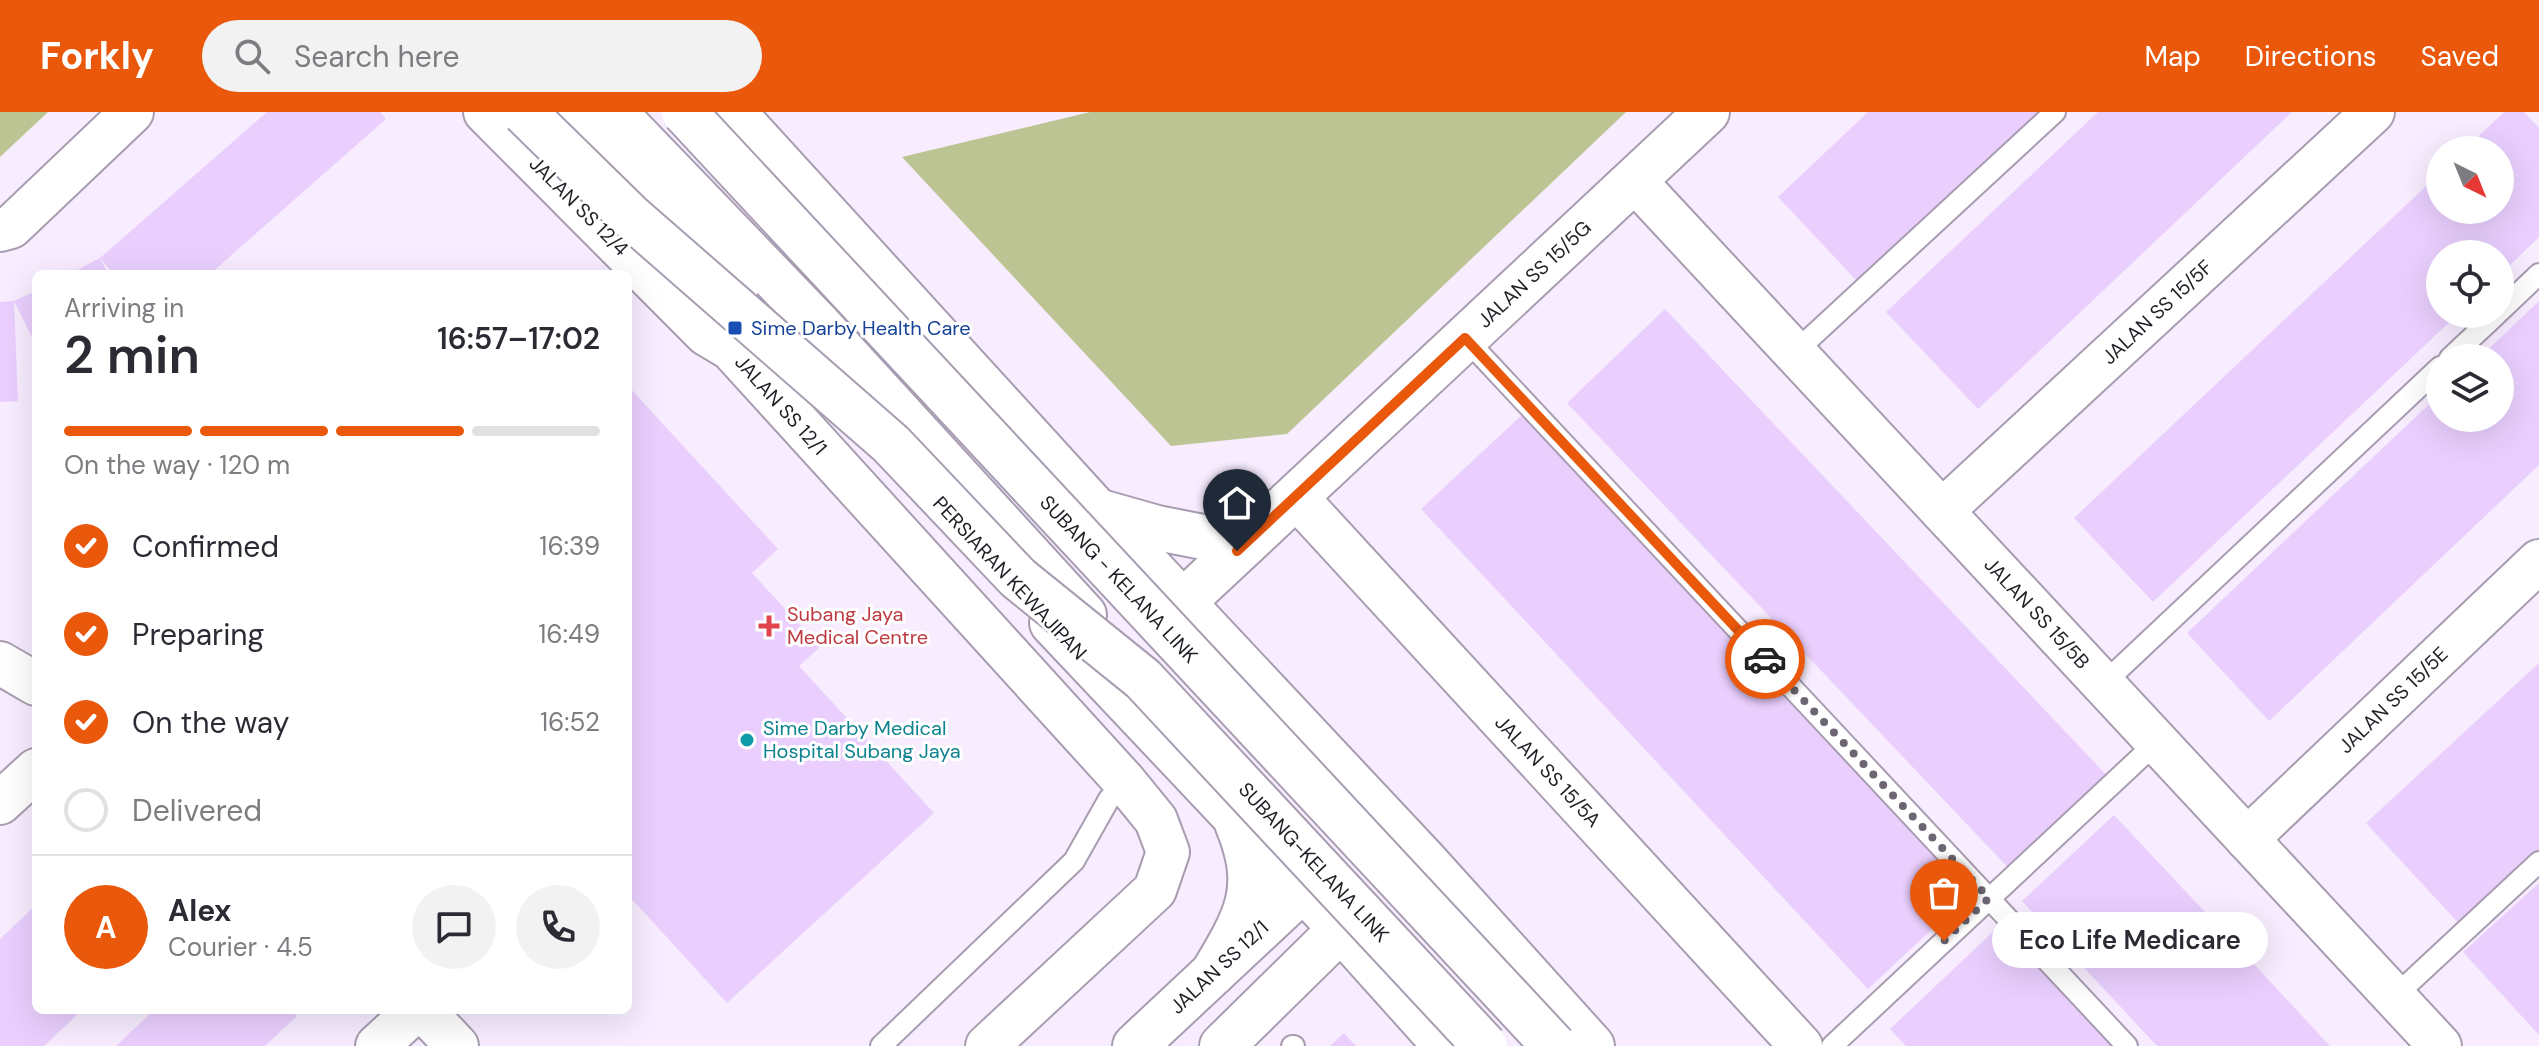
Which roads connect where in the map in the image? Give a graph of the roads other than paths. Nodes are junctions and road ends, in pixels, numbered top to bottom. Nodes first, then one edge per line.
1 (132, 112) edge
2 (485, 112) edge
3 (524, 112) edge
4 (571, 112) edge
5 (614, 112) edge
6 (684, 112) edge
7 (733, 112) edge
8 (1707, 112) edge
9 (2055, 112) edge
10 (2373, 112) edge
11 (1634, 180) junction
12 (0, 230) edge
13 (2539, 274) edge
14 (2514, 297) edge
15 (2481, 328) edge
16 (706, 334) joint
17 (1465, 338) junction
18 (2465, 344) edge
19 (1794, 353) junction
20 (2426, 380) edge
21 (1016, 421) junction
22 (1296, 497) junction
23 (1097, 511) junction
24 (1942, 511) junction
25 (1255, 534) junction
26 (2539, 561) edge
27 (1183, 602) junction
28 (0, 663) edge
29 (1143, 679) junction
30 (32, 682) edge
31 (2103, 684) junction
32 (32, 742) edge
33 (2157, 742) junction
34 (0, 770) edge
35 (32, 774) edge
36 (1117, 790) junction
37 (0, 803) edge
38 (1234, 816) junction
39 (2247, 839) junction
40 (1381, 846) junction
41 (1425, 861) junction
42 (2539, 862) edge
43 (1303, 889) junction
44 (1989, 898) junction
45 (1341, 929) junction
46 (1213, 973) junction
47 (2394, 997) junction
48 (401, 1025) edge
49 (457, 1046) edge
50 (881, 1046) edge
51 (956, 1046) edge
52 (987, 1046) edge
53 (1135, 1046) edge
54 (1222, 1046) edge
55 (1446, 1046) edge
56 (1485, 1046) edge
57 (1554, 1046) edge
58 (1592, 1046) edge
59 (1801, 1046) edge
60 (1832, 1046) edge
61 (2127, 1046) edge
62 (2440, 1046) edge

1 - 12 street
2 - 16 street, JALAN SS 12/4
3 - 29 main road, bridge
4 - 38 main road, PERSIARAN KEWAJIPAN
5 - 29 main road, bridge
6 - 57 main road, SUBANG - KELANA LINK, bridge
7 - 21 main road
8 - 11 main road, JALAN SS 15/5G
9 - 19 lane
10 - 24 street, JALAN SS 15/5F
11 - 17 main road, JALAN SS 15/5G
11 - 19 street, JALAN SS 15/5B
13 - 14 lane
15 - 18 lane
16 - 36 street, JALAN SS 12/1
17 - 22 main road, JALAN SS 15/5G
17 - 44 lane
19 - 24 street, JALAN SS 15/5B
20 - 31 lane
21 - 23 main road
21 - 40 main road
22 - 25 main road, JALAN SS 15/5G
22 - 59 street, JALAN SS 15/5A
23 - 25 main road
23 - 27 main road
24 - 31 street, JALAN SS 15/5B
25 - 27 main road, JALAN SS 15/5G
26 - 39 street, JALAN SS 15/5E
27 - 41 main road
28 - 30 street
29 - 56 main road, SUBANG-KELANA LINK, bridge
31 - 33 street, JALAN SS 15/5B
32 - 34 street
33 - 39 street, JALAN SS 15/5B
33 - 44 lane
35 - 37 street
36 - 50 lane
36 - 51 street, JALAN SS 12/1
36 - 52 street, JALAN SS 12/1
38 - 43 main road, PERSIARAN KEWAJIPAN
38 - 46 main road
39 - 47 street, JALAN SS 15/5B
40 - 41 main road
40 - 43 main road, JALAN SS 12/1
40 - 45 main road
41 - 58 main road
42 - 47 lane
43 - 45 main road, PERSIARAN KEWAJIPAN
43 - 46 main road, JALAN SS 12/1
44 - 60 lane
44 - 61 lane
45 - 54 main road
45 - 55 main road, PERSIARAN KEWAJIPAN
46 - 53 main road, JALAN SS 12/1
47 - 62 street, JALAN SS 15/5B
48 - 49 street

